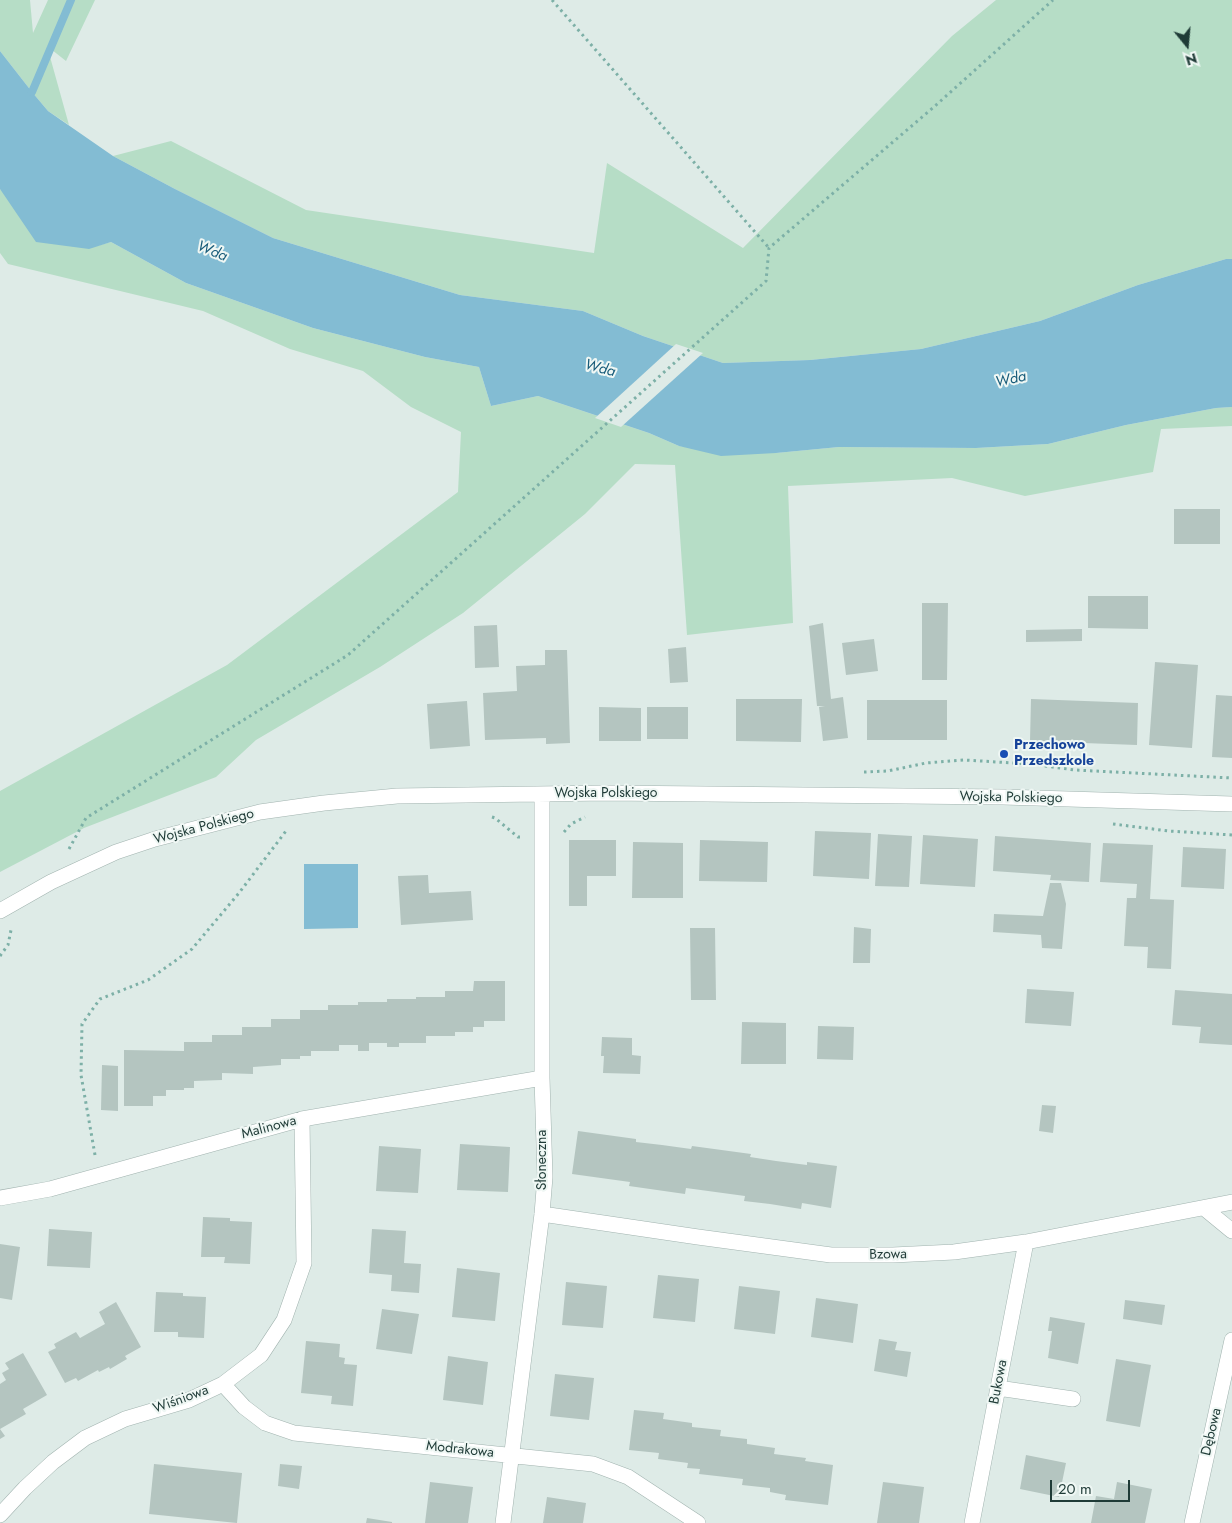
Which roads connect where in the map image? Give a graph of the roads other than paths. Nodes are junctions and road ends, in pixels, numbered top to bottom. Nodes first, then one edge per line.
1 (542, 794) junction
2 (1232, 804) edge
3 (0, 911) edge
4 (542, 1078) junction
5 (302, 1119) junction
6 (0, 1198) edge
7 (1232, 1202) edge
8 (1204, 1208) junction
9 (542, 1214) junction
10 (1232, 1231) edge
11 (1026, 1242) junction
12 (1232, 1340) edge
13 (223, 1384) junction
14 (998, 1388) junction
15 (1073, 1399) dead end
16 (511, 1455) junction
17 (0, 1515) edge
18 (502, 1523) edge
19 (698, 1523) edge
20 (972, 1523) edge
21 (1192, 1523) edge

1 - 2 street, Wojska Polskiego
1 - 3 street, Wojska Polskiego
1 - 4 street, Słoneczna
4 - 5 street, Malinowa
4 - 9 street, Słoneczna
5 - 6 street, Malinowa
5 - 13 street, Wiśniowa
7 - 8 street, Bzowa
8 - 10 street
8 - 11 street, Bzowa
9 - 11 street, Bzowa
9 - 16 street, Słoneczna
11 - 14 street, Bukowa
12 - 21 street, Dębowa
13 - 16 street, Modrakowa
13 - 17 street, Wiśniowa
14 - 15 street
14 - 20 street, Bukowa
16 - 18 street, Słoneczna
16 - 19 street, Modrakowa

